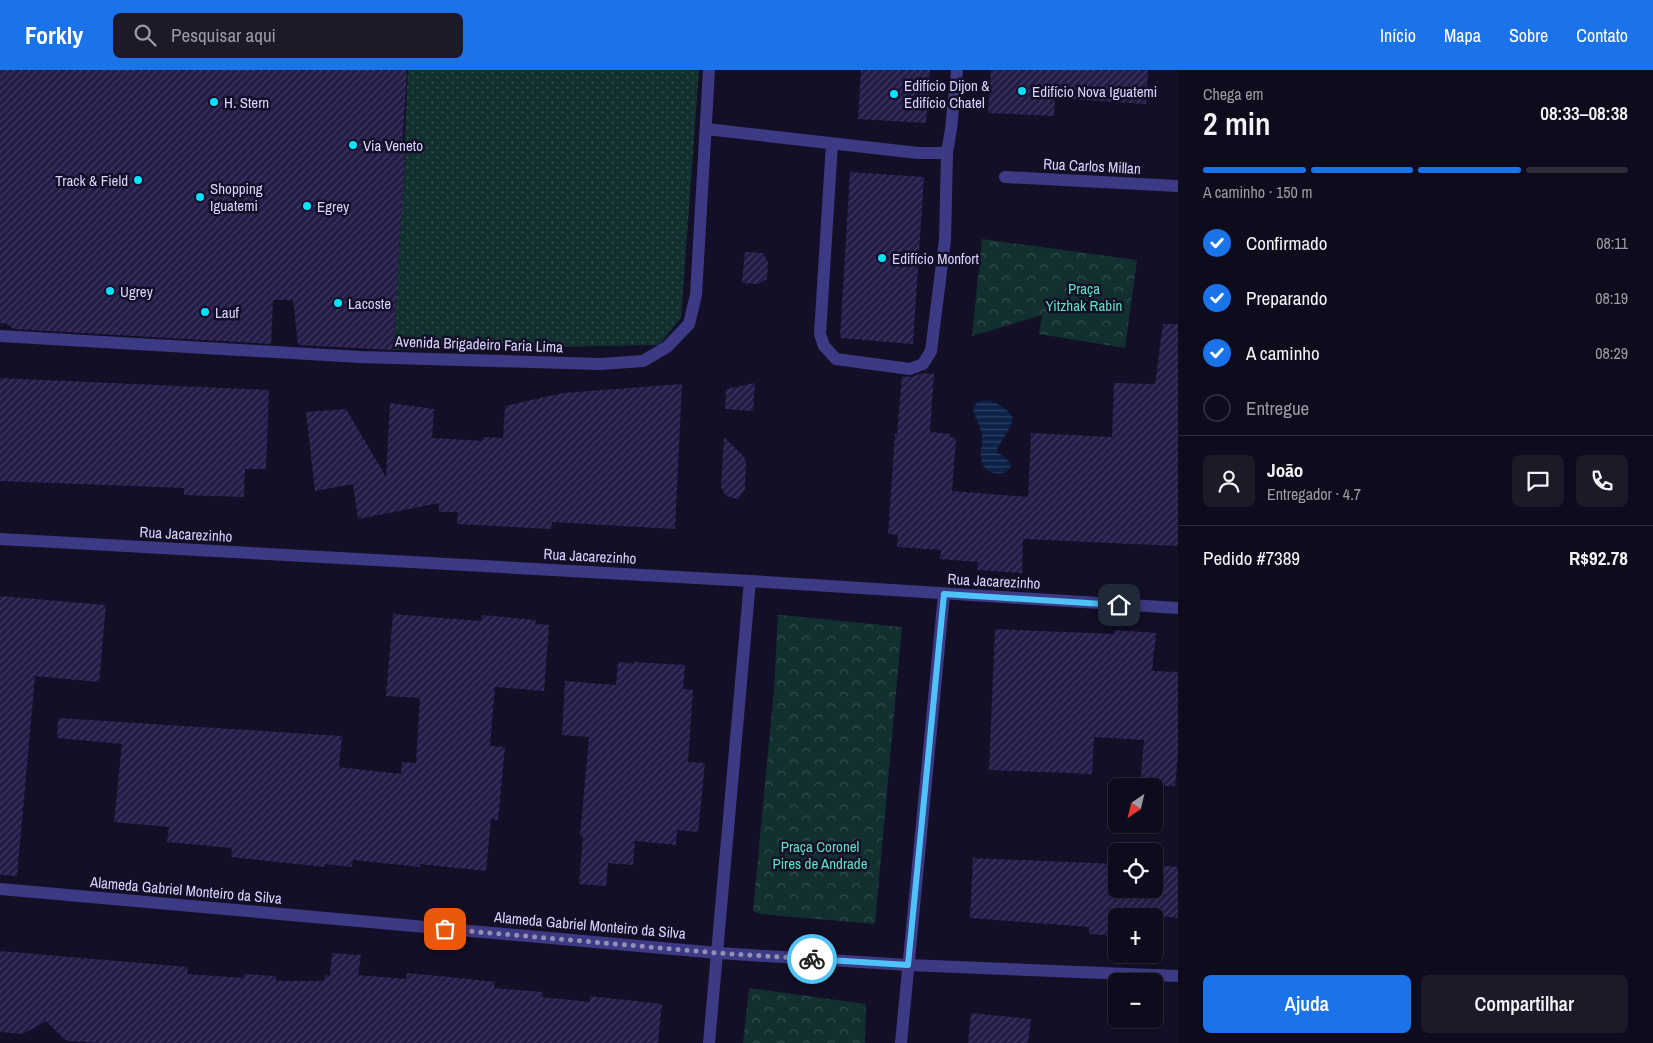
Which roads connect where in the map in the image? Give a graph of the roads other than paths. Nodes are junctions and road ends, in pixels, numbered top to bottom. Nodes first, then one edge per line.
1 (709, 70) edge
2 (957, 70) edge
3 (706, 130) junction
4 (832, 144) junction
5 (947, 153) junction
6 (1005, 177) dead end
7 (1178, 185) edge
8 (0, 336) edge
9 (0, 539) edge
10 (750, 582) junction
11 (944, 594) junction
12 (1178, 608) edge
13 (0, 889) edge
14 (718, 953) junction
15 (908, 965) junction
16 (1178, 976) edge
17 (709, 1043) edge
18 (901, 1043) edge

1 - 3 street, Avenida Brigadeiro Faria Lima
2 - 5 street
3 - 4 street
3 - 8 street, Avenida Brigadeiro Faria Lima
4 - 5 street
4 - 5 street
6 - 7 street, Rua Carlos Millan
9 - 10 street, Rua Jacarezinho
10 - 11 street, Rua Jacarezinho
10 - 14 street
11 - 12 street, Rua Jacarezinho
11 - 15 street
13 - 14 street, Alameda Gabriel Monteiro da Silva
14 - 15 street, Alameda Gabriel Monteiro da Silva
14 - 17 street
15 - 16 street, Alameda Gabriel Monteiro da Silva
15 - 18 street

